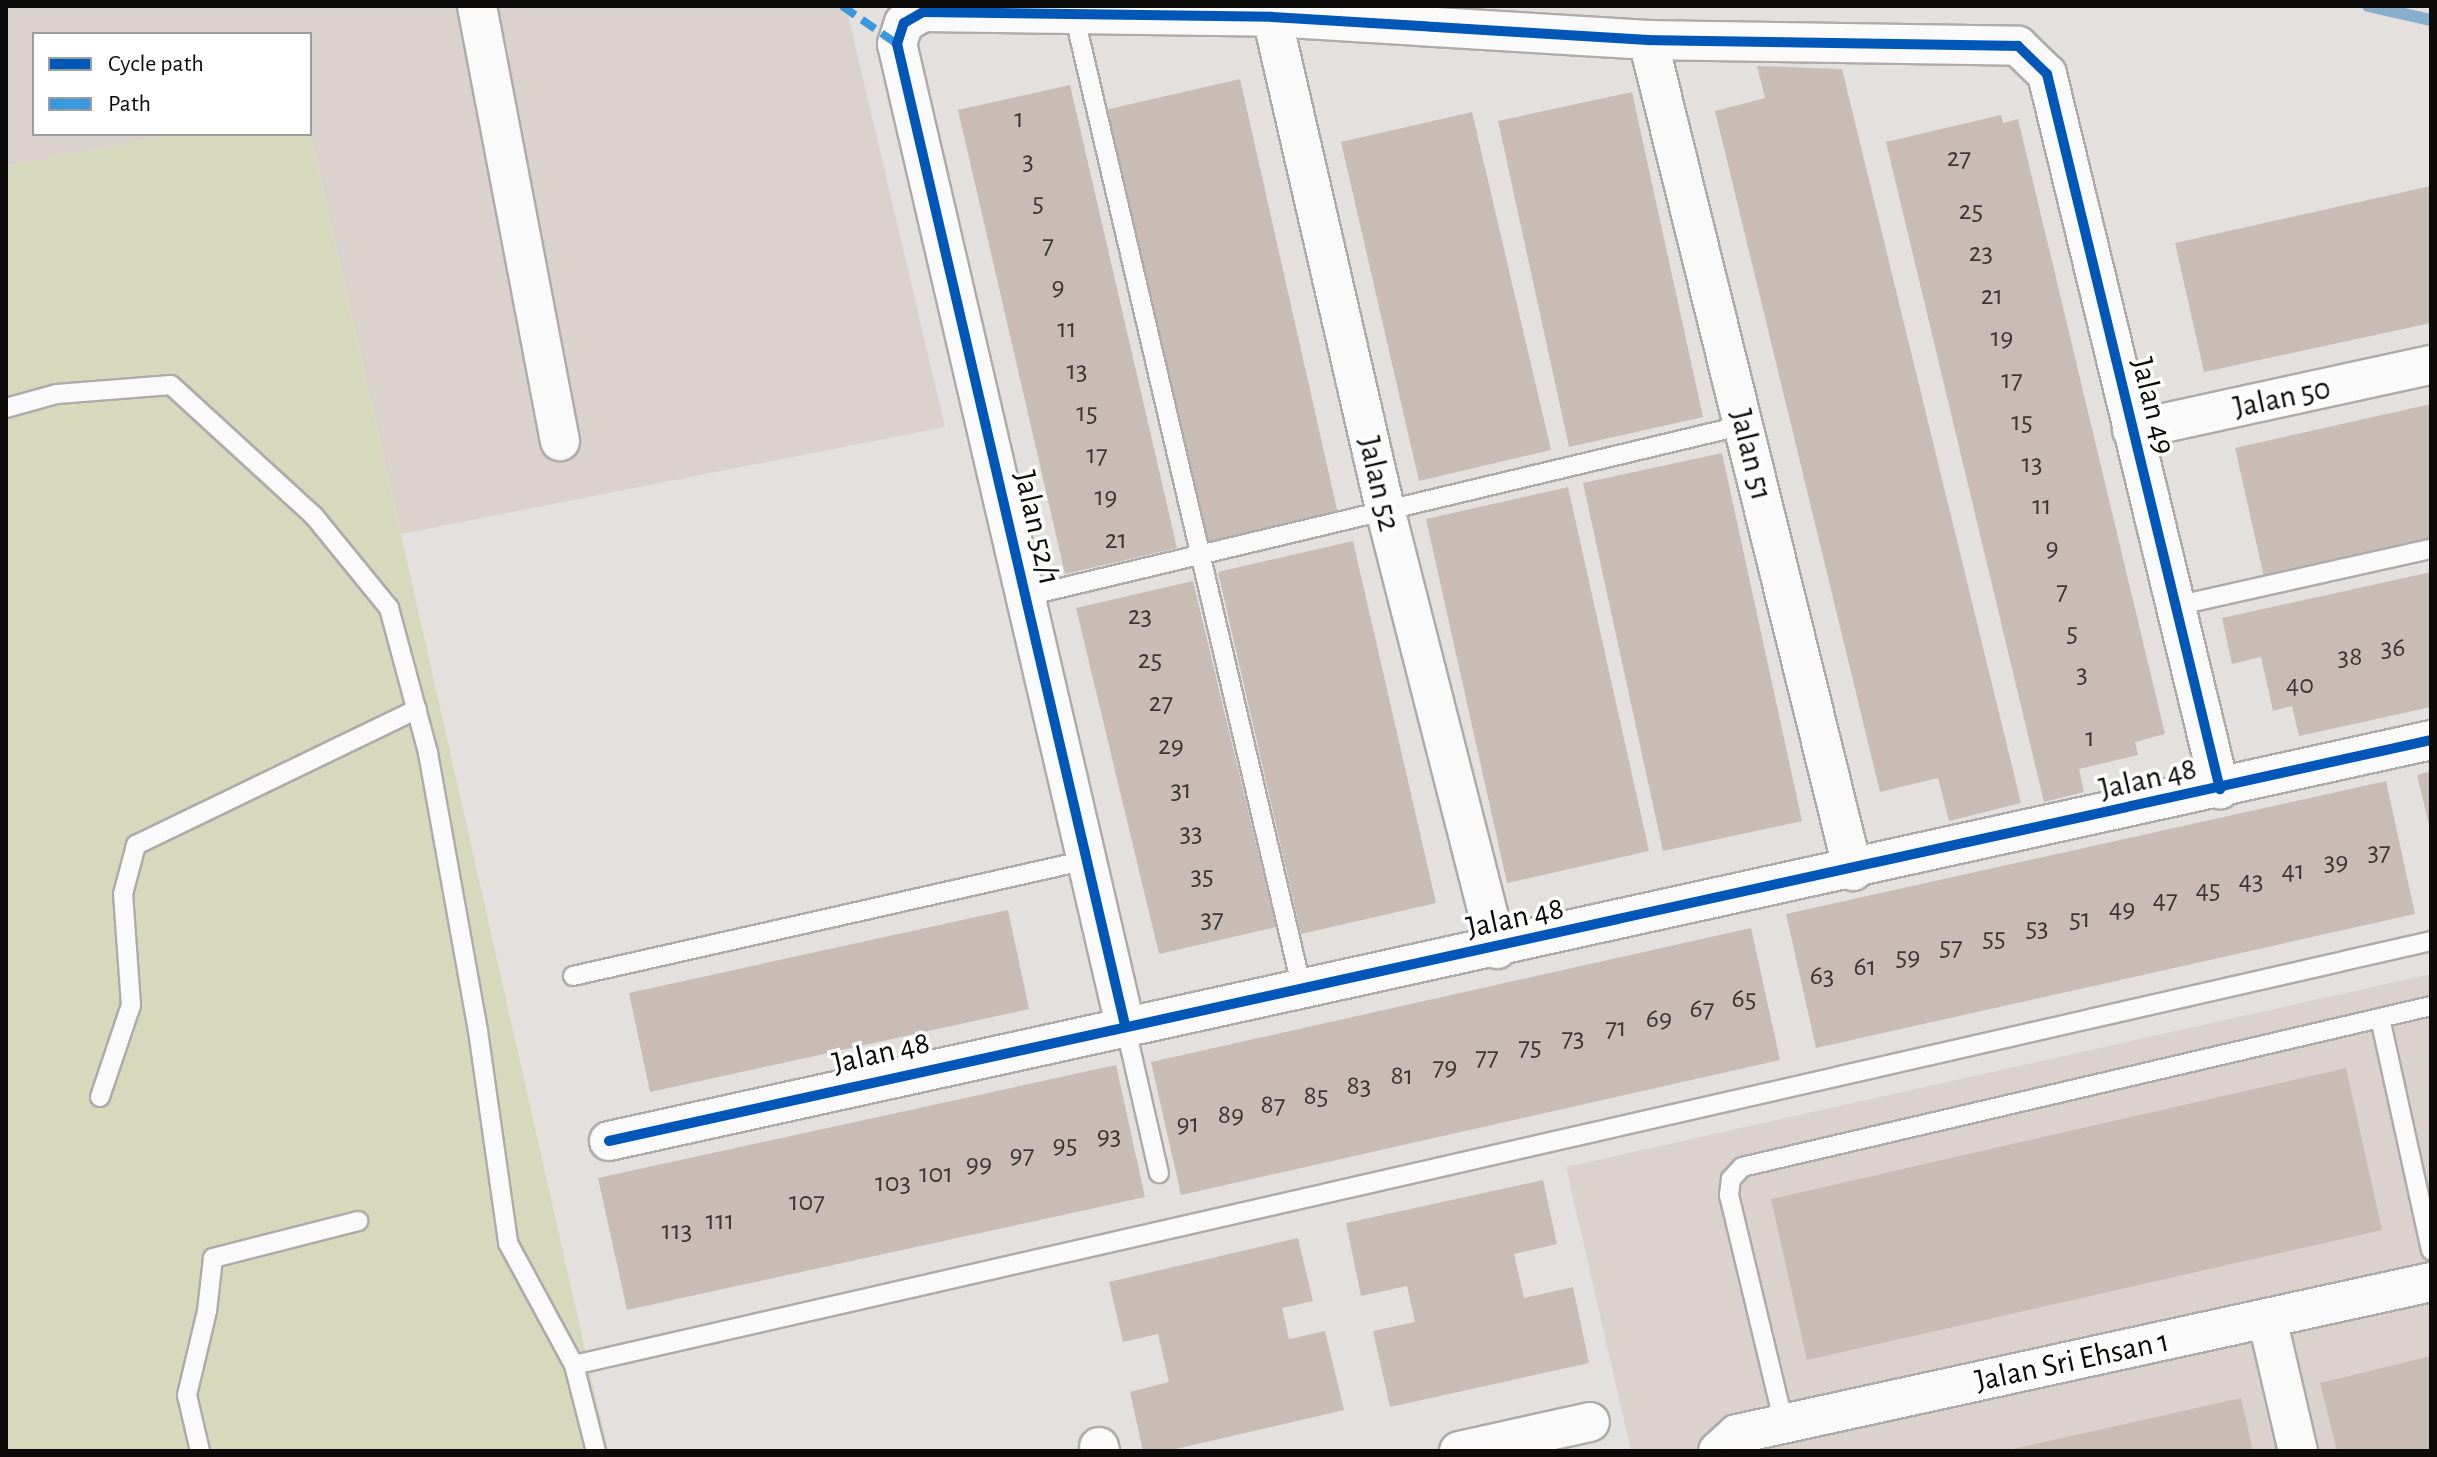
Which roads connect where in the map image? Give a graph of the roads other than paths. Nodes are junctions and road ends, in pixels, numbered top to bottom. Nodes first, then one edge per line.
1 (477, 6) edge
2 (1074, 14) junction
3 (1272, 17) junction
4 (1648, 40) junction
5 (2431, 365) edge
6 (6, 408) edge
7 (1744, 425) junction
8 (2132, 430) junction
9 (560, 441) dead end
10 (1386, 513) junction
11 (2431, 549) edge
12 (1198, 557) junction
13 (1027, 596) junction
14 (2175, 606) junction
15 (417, 709) junction
16 (2431, 740) edge
17 (2220, 789) junction
18 (1087, 860) junction
19 (1853, 871) junction
20 (2431, 941) edge
21 (1497, 949) junction
22 (573, 976) dead end
23 (1302, 989) junction
24 (2431, 1006) edge
25 (2380, 1018) junction
26 (1125, 1025) junction
27 (100, 1097) dead end
28 (609, 1141) dead end
29 (1159, 1173) dead end
30 (358, 1221) dead end
31 (2431, 1250) edge
32 (2431, 1282) edge
33 (2267, 1318) junction
34 (574, 1365) junction
35 (1590, 1422) dead end
36 (1784, 1424) junction
37 (200, 1451) edge
38 (596, 1451) edge
39 (1459, 1451) edge
40 (1718, 1451) edge
41 (2298, 1451) edge

1 - 9 street
2 - 3 street
2 - 12 lane
2 - 13 street, Jalan 52/1
3 - 4 street
3 - 10 street, Jalan 52
4 - 7 street, Jalan 51
4 - 8 street, Jalan 49
5 - 8 street, Jalan 50
6 - 15 lane
7 - 10 lane
7 - 19 street, Jalan 51
8 - 14 street, Jalan 49
10 - 12 lane
10 - 21 street, Jalan 52
11 - 14 lane
12 - 13 lane
12 - 23 lane
13 - 18 street, Jalan 52/1
14 - 17 street, Jalan 49
15 - 27 lane
15 - 34 lane
16 - 17 street, Jalan 48
17 - 19 street, Jalan 48
18 - 22 lane
18 - 26 street, Jalan 52/1
19 - 21 street, Jalan 48
20 - 34 lane
21 - 23 street, Jalan 48
23 - 26 street, Jalan 48
24 - 25 lane
25 - 31 lane
25 - 36 lane
26 - 28 street, Jalan 48
26 - 29 lane
30 - 37 lane
32 - 33 street, Jalan Sri Ehsan 1
33 - 36 street, Jalan Sri Ehsan 1
33 - 41 street
34 - 38 lane
35 - 39 street
36 - 40 street, Jalan Sri Ehsan 1

